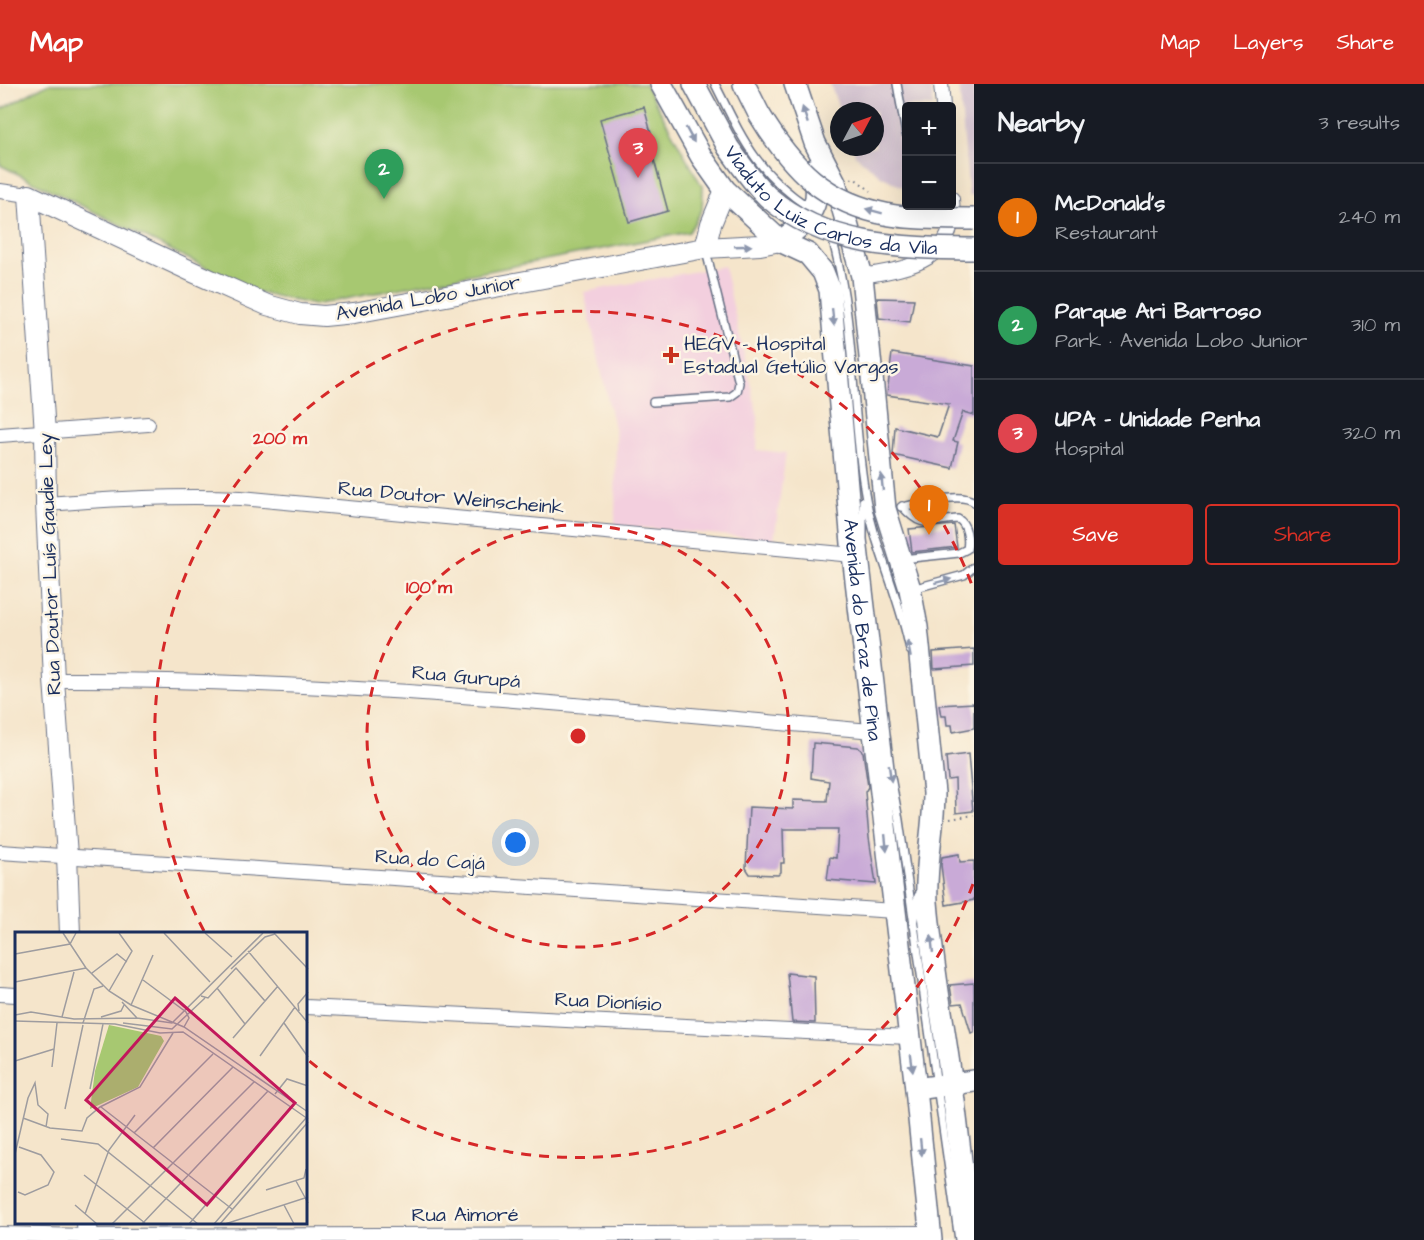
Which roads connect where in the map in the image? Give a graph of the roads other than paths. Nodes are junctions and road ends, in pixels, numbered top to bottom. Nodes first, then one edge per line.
1 (661, 84) edge
2 (694, 84) edge
3 (714, 84) edge
4 (744, 84) edge
5 (795, 84) edge
6 (897, 84) edge
7 (941, 84) edge
8 (943, 102) edge
9 (902, 112) edge
10 (815, 143) junction
11 (0, 191) edge
12 (29, 195) junction
13 (731, 197) junction
14 (814, 207) junction
15 (952, 210) edge
16 (974, 219) edge
17 (827, 224) dead end
18 (780, 241) junction
19 (705, 248) junction
20 (974, 249) edge
21 (862, 276) junction
22 (653, 402) dead end
23 (148, 424) dead end
24 (45, 433) junction
25 (0, 435) edge
26 (864, 486) junction
27 (974, 502) edge
28 (46, 504) junction
29 (893, 508) junction
30 (853, 555) junction
31 (900, 559) junction
32 (974, 567) edge
33 (910, 590) junction
34 (911, 657) dead end
35 (912, 667) dead end
36 (54, 680) junction
37 (873, 731) junction
38 (923, 765) dead end
39 (0, 852) edge
40 (67, 855) junction
41 (919, 876) dead end
42 (894, 911) junction
43 (913, 925) junction
44 (70, 932) edge
45 (0, 994) edge
46 (15, 995) edge
47 (308, 1007) edge
48 (908, 1037) junction
49 (974, 1081) edge
50 (944, 1086) junction
51 (916, 1089) junction
52 (87, 1233) edge
53 (0, 1234) edge
54 (930, 1236) edge
55 (958, 1240) edge
56 (970, 1240) edge

1 -> 13 main road, Avenida do Braz de Pina
2 - 20 main road, Viaduto Luiz Carlos da Vila, bridge
3 - 14 lane
16 -> 4 main road, bridge
10 -> 5 main road, Avenida do Braz de Pina
6 - 9 lane
7 - 8 street
10 - 14 main road
10 - 21 main road, Avenida do Braz de Pina
11 - 12 street
12 - 19 street, Avenida Lobo Junior
12 - 24 street, Rua Doutor Luís Gaudie Ley
13 - 14 main road
13 - 18 main road, Avenida do Braz de Pina
13 - 19 street
14 - 18 main road
15 - 21 street
17 - 26 lane
19 -> 18 street, Avenida Lobo Junior
18 -> 30 main road, Avenida do Braz de Pina
19 - 22 lane
29 -> 21 main road, Avenida do Braz de Pina
23 - 24 street
24 - 25 street
24 - 28 street, Rua Doutor Luís Gaudie Ley
34 -> 26 lane
26 -> 43 lane
27 - 29 lane
28 - 30 street, Rua Doutor Weinscheink
28 - 36 street, Rua Doutor Luís Gaudie Ley
29 - 31 main road, Avenida do Braz de Pina
29 - 31 lane
30 - 37 main road, Avenida do Braz de Pina
31 - 33 main road, Avenida do Braz de Pina
33 -> 32 lane
50 -> 33 main road, Avenida do Braz de Pina
35 - 38 lane
36 - 37 street, Rua Gurupá
36 - 40 street, Rua Doutor Luís Gaudie Ley
37 -> 42 main road, Avenida do Braz de Pina
39 - 40 street, Rua do Cajá
40 - 42 street, Rua do Cajá
40 - 44 street, Rua Doutor Luís Gaudie Ley
41 - 43 lane
42 - 48 main road, Avenida do Braz de Pina
43 - 50 lane
45 - 46 street
47 - 48 street, Rua Dionísio
48 -> 51 main road, Avenida do Braz de Pina
49 - 50 main road
50 - 51 main road
50 - 55 lane
50 - 56 main road, Avenida do Braz de Pina
51 -> 54 main road, Avenida do Braz de Pina
52 - 53 street, Rua Aimoré
52 - 54 street, Rua Aimoré

